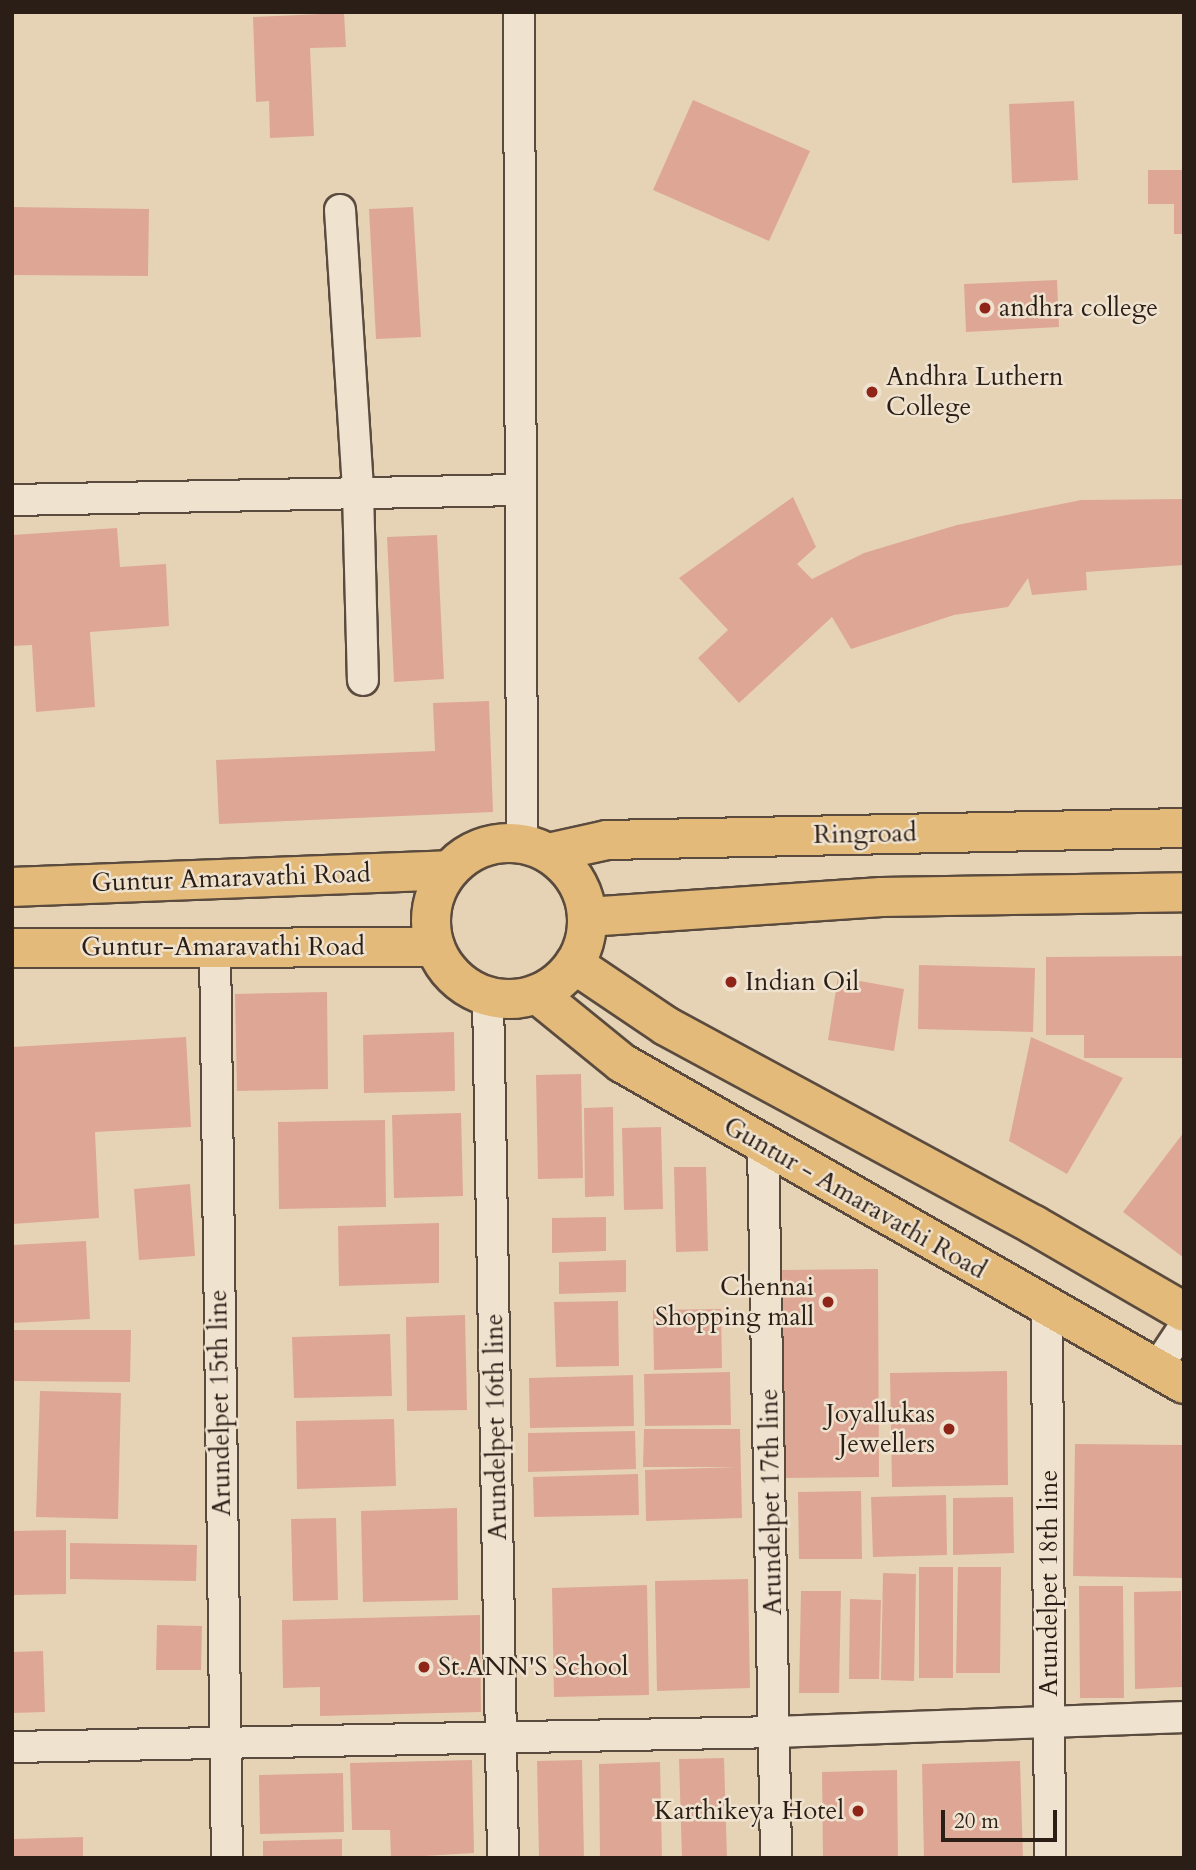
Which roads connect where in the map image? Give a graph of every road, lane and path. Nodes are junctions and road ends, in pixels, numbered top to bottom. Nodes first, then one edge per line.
1 (519, 12) edge
2 (340, 211) dead end
3 (518, 490) junction
4 (358, 492) junction
5 (12, 500) edge
6 (363, 680) dead end
7 (1184, 828) edge
8 (535, 848) junction
9 (449, 870) junction
10 (12, 887) edge
11 (1184, 892) edge
12 (587, 916) junction
13 (215, 947) junction
14 (435, 947) junction
15 (12, 948) edge
16 (574, 964) junction
17 (537, 995) junction
18 (488, 997) junction
19 (763, 1146) junction
20 (1047, 1308) junction
21 (1184, 1312) edge
22 (1184, 1327) edge
23 (1170, 1376) edge
24 (1184, 1717) edge
25 (1049, 1720) junction
26 (776, 1732) junction
27 (502, 1739) junction
28 (224, 1740) junction
29 (12, 1747) edge
30 (227, 1858) edge
31 (503, 1858) edge
32 (776, 1858) edge
33 (1050, 1858) edge

1 - 3 street
2 - 4 street
3 - 4 street
3 - 8 street
4 - 5 street
4 - 6 street
7 - 8 main road, Ringroad
8 - 9 main road
8 - 12 main road
9 - 10 main road, Guntur Amaravathi Road
9 - 14 main road
11 - 12 main road
12 - 16 main road
13 - 14 main road, Guntur-Amaravathi Road
13 - 15 main road, Guntur-Amaravathi Road
13 - 28 street, Arundelpet 15th line
14 - 18 main road
16 - 17 main road
16 - 21 main road
17 - 18 main road
17 - 19 main road, Guntur - Amaravathi Road
18 - 27 street, Arundelpet 16th line
19 - 20 main road, Guntur - Amaravathi Road
19 - 26 street, Arundelpet 17th line
20 - 23 main road, Guntur - Amaravathi Road
20 - 25 street, Arundelpet 18th line
22 - 23 street
24 - 25 street
25 - 26 street
25 - 33 street, Arundelpet 18th line
26 - 27 street
26 - 32 street, Arundelpet 17th line
27 - 28 street
27 - 31 street, Arundelpet 16th line
28 - 29 street
28 - 30 street, Arundelpet 15th line

